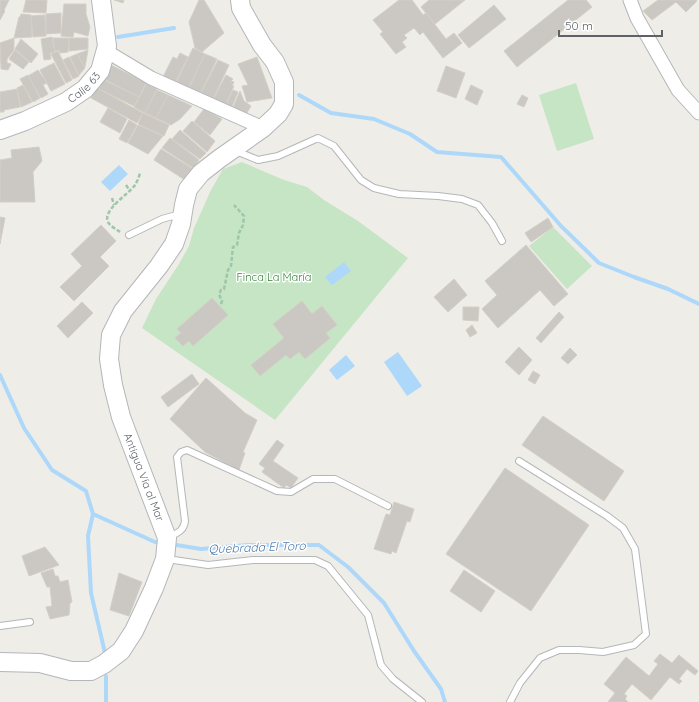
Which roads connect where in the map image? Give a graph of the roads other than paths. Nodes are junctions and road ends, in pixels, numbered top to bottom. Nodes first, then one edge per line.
1 (101, 0) edge
2 (240, 0) edge
3 (630, 0) edge
4 (106, 51) junction
5 (699, 113) edge
6 (263, 128) junction
7 (0, 130) edge
8 (232, 150) junction
9 (183, 213) junction
10 (129, 235) road end
11 (502, 241) dead end
12 (519, 461) dead end
13 (388, 506) dead end
14 (166, 548) junction
15 (30, 622) dead end
16 (0, 626) edge
17 (0, 662) edge
18 (422, 702) edge
19 (510, 702) edge

1 - 4 main road, Calle 63
2 - 6 main road
3 - 5 street
4 - 6 street
4 - 7 main road, Calle 63
6 - 8 main road
8 - 9 main road, Antigua Vía al Mar
8 - 11 lane
9 - 10 lane
9 - 14 main road, Antigua Vía al Mar
12 - 19 lane
13 - 14 lane
14 - 17 main road
14 - 18 lane
15 - 16 lane

